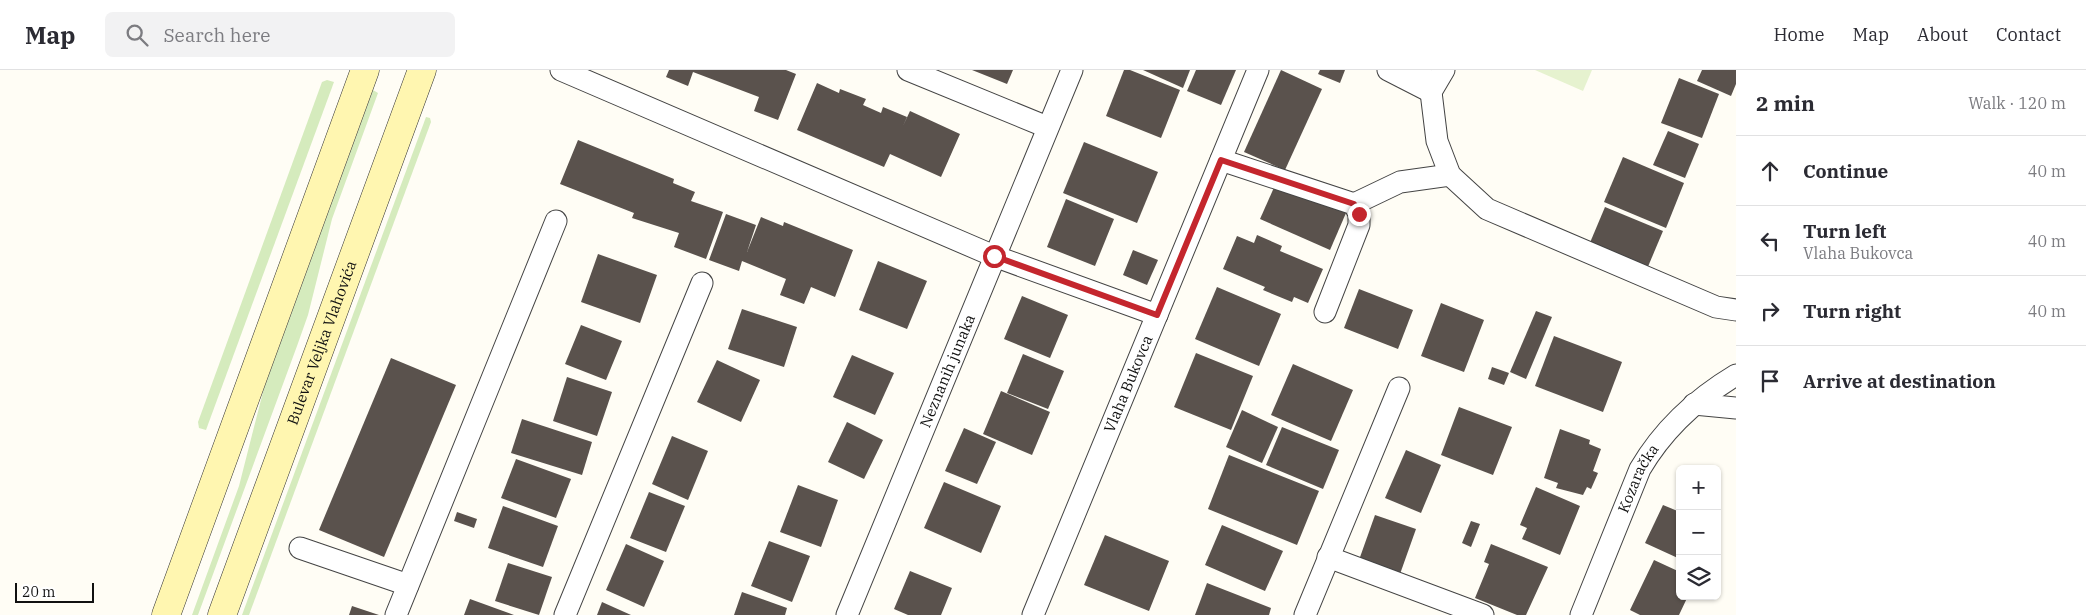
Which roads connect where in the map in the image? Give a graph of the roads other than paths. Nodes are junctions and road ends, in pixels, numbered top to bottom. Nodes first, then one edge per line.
1 (365, 70) edge
2 (422, 70) edge
3 (561, 70) edge
4 (908, 70) edge
5 (1072, 70) edge
6 (1258, 70) edge
7 (1388, 70) edge
8 (1420, 70) edge
9 (1444, 70) edge
10 (1431, 92) junction
11 (1047, 127) junction
12 (1221, 160) junction
13 (1450, 175) junction
14 (1354, 204) junction
15 (556, 221) dead end
16 (994, 256) junction
17 (702, 283) dead end
18 (1736, 310) edge
19 (1325, 312) dead end
20 (1157, 315) junction
21 (1736, 375) edge
22 (1399, 388) dead end
23 (1694, 404) junction
24 (1736, 408) edge
25 (300, 548) dead end
26 (1328, 557) junction
27 (408, 585) junction
28 (166, 615) edge
29 (222, 615) edge
30 (396, 615) edge
31 (565, 615) edge
32 (847, 615) edge
33 (1033, 615) edge
34 (1305, 615) edge
35 (1484, 615) edge
36 (1582, 615) edge

1 - 28 main road
2 - 29 main road, Bulevar Veljka Vlahovića
3 - 16 street
4 - 11 street
5 - 11 street, Neznanih junaka
6 - 12 street, Vlaha Bukovca
7 - 10 street
8 - 10 street
9 - 10 street
10 - 13 street
11 - 16 street, Neznanih junaka
12 - 14 street
12 - 20 street, Vlaha Bukovca
13 - 14 street
13 - 18 street
14 - 19 street
15 - 27 street
16 - 20 street
16 - 32 street, Neznanih junaka
17 - 31 street
20 - 33 street, Vlaha Bukovca
21 - 23 street, Kozaračka
22 - 26 street
23 - 24 street
23 - 36 street, Kozaračka
25 - 27 street
26 - 34 street
26 - 35 street
27 - 30 street

